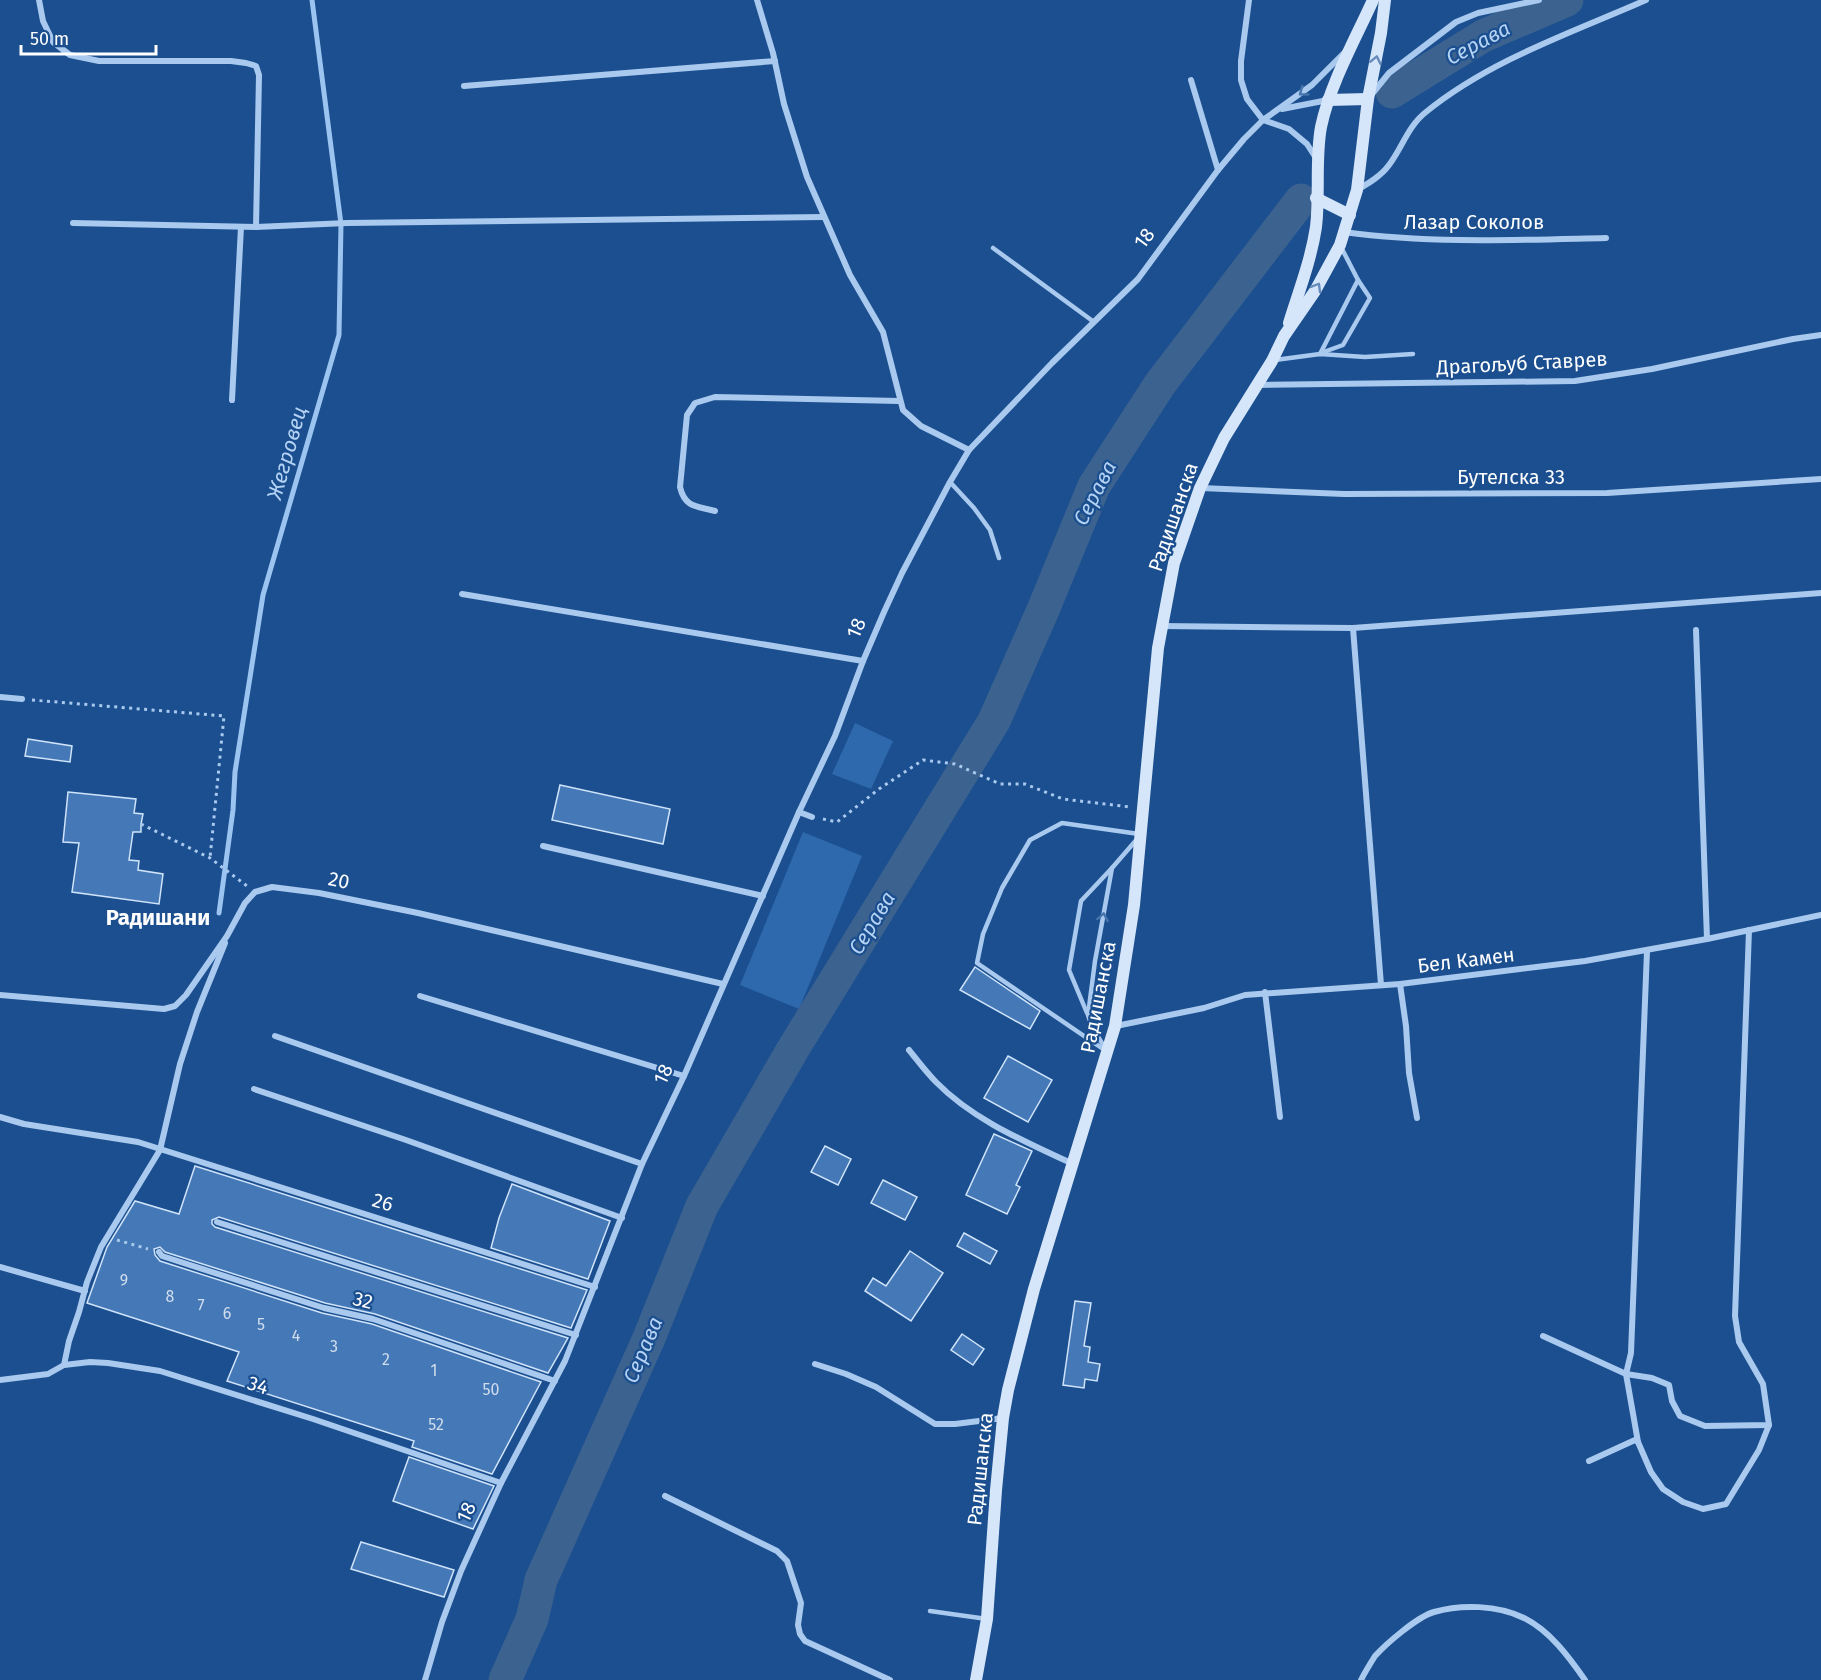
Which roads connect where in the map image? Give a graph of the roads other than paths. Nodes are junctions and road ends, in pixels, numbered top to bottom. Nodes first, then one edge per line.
1 (39, 0) edge
2 (757, 0) edge
3 (1249, 0) edge
4 (1373, 0) edge
5 (1385, 0) edge
6 (1539, 0) edge
7 (1646, 0) edge
8 (1355, 42) junction
9 (775, 61) junction
10 (1191, 80) dead end
11 (464, 86) dead end
12 (1368, 99) junction
13 (1328, 100) junction
14 (1278, 109) junction
15 (1263, 120) junction
16 (1318, 161) junction
17 (1218, 170) junction
18 (1357, 190) junction
19 (1316, 198) junction
20 (1350, 215) junction
21 (824, 217) junction
22 (73, 223) dead end
23 (241, 227) junction
24 (256, 227) junction
25 (1344, 232) junction
26 (1606, 238) dead end
27 (1340, 245) junction
28 (993, 248) dead end
29 (1358, 280) junction
30 (1094, 322) junction
31 (1821, 335) edge
32 (1284, 336) junction
33 (1320, 354) junction
34 (1413, 354) dead end
35 (1272, 361) junction
36 (1256, 385) junction
37 (232, 400) dead end
38 (899, 401) junction
39 (969, 450) junction
40 (1821, 480) edge
41 (950, 482) junction
42 (1200, 488) junction
43 (715, 511) dead end
44 (999, 558) dead end
45 (1821, 593) edge
46 (462, 594) dead end
47 (1161, 626) junction
48 (1353, 628) junction
49 (1696, 630) dead end
50 (862, 662) junction
51 (0, 697) edge
52 (22, 699) road end
53 (799, 812) junction
54 (812, 817) road end
55 (1141, 835) junction
56 (543, 846) dead end
57 (1112, 868) junction
58 (763, 896) junction
59 (1821, 915) edge
60 (1749, 930) junction
61 (227, 936) junction
62 (1707, 939) junction
63 (1647, 951) junction
64 (723, 984) junction
65 (1400, 984) junction
66 (1382, 985) junction
67 (1265, 992) junction
68 (0, 995) edge
69 (420, 996) dead end
70 (1088, 1015) junction
71 (1115, 1026) junction
72 (275, 1036) dead end
73 (909, 1050) dead end
74 (1108, 1053) junction
75 (684, 1076) junction
76 (254, 1089) dead end
77 (0, 1117) edge
78 (1280, 1117) dead end
79 (1417, 1118) dead end
80 (160, 1150) junction
81 (642, 1164) junction
82 (1072, 1164) junction
83 (622, 1218) junction
84 (217, 1222) dead end
85 (160, 1254) road end
86 (0, 1267) edge
87 (595, 1287) junction
88 (85, 1291) junction
89 (576, 1335) junction
90 (1543, 1336) dead end
91 (815, 1364) dead end
92 (64, 1365) junction
93 (1626, 1374) junction
94 (0, 1380) edge
95 (555, 1381) junction
96 (1003, 1418) junction
97 (1769, 1425) junction
98 (1638, 1442) junction
99 (1589, 1461) dead end
100 (501, 1483) junction
101 (664, 1496) dead end
102 (930, 1611) dead end
103 (987, 1619) junction
104 (425, 1680) edge
105 (890, 1680) edge
106 (976, 1680) edge
107 (1361, 1680) edge
108 (1585, 1680) edge

1 - 24 street
2 - 9 street
3 - 15 street
4 - 8 street, Радишанска
12 -> 5 street, Радишанска
6 - 12 street
7 - 18 street
8 - 13 street, Радишанска
8 -> 14 street
9 - 11 street
9 - 21 street
10 - 17 street
12 - 13 street, 18
12 - 18 street, Радишанска
13 - 14 street, 18
13 - 16 street, Радишанска
14 - 15 street, 18
15 - 16 street
15 - 17 street, 18
16 - 19 street, Радишанска
17 - 30 street, 18
18 - 20 street, Радишанска
19 - 20 street
19 - 32 street, Радишанска
20 - 25 street, Радишанска
21 - 24 street
21 - 38 street
22 - 23 street
23 - 24 street
23 - 37 street
25 - 26 street, Лазар Соколов
25 - 27 street, Радишанска
27 - 29 lane
32 -> 27 street, Радишанска
28 - 30 lane
29 - 33 lane
29 - 33 lane
30 - 39 street, 18
31 - 36 street, Драгољуб Ставрев
32 - 35 street, Радишанска
33 - 34 lane
33 - 35 lane
35 - 36 street, Радишанска
36 - 42 street, Радишанска
38 - 39 street
38 - 43 street
39 - 41 street, 18
40 - 42 street, Бутелска 33
41 - 44 lane
41 - 50 street, 18
42 - 47 street, Радишанска
45 - 48 street
46 - 50 street
47 - 48 street
47 - 55 street, Радишанска
48 - 66 street
49 - 62 street
50 - 53 street, 18
51 - 52 street
53 - 54 street
53 - 58 street, 18
55 - 57 lane
55 - 71 street, Радишанска
55 - 74 lane
56 - 58 street
70 -> 57 lane
57 - 70 lane
58 - 64 street, 18
59 - 60 street, Бел Камен
60 - 62 street, Бел Камен
60 - 97 street
61 - 64 street, 20
61 - 68 street
61 - 80 street
62 - 63 street, Бел Камен
63 - 65 street, Бел Камен
63 - 93 street
64 - 75 street, 18
65 - 66 street, Бел Камен
65 - 79 street
66 - 67 street, Бел Камен
67 - 71 street, Бел Камен
67 - 78 street
69 - 75 street
70 - 74 lane
71 - 74 street, Радишанска
72 - 81 street
73 - 82 street
74 - 82 street, Радишанска
75 - 81 street, 18
76 - 83 street
77 - 80 street, 26
80 - 87 street, 26
80 - 88 street
81 - 83 street, 18
82 - 96 street, Радишанска
83 - 87 street, 18
84 - 89 street
85 - 95 street, 32
86 - 88 street
87 - 89 street, 18
88 - 92 street
89 - 95 street, 18
90 - 93 street
91 - 96 street
92 - 94 street, 34
92 - 100 street, 34
93 - 97 street
93 - 98 street
95 - 100 street, 18
96 - 103 street, Радишанска
97 - 98 street
98 - 99 street
100 - 104 street, 18
101 - 105 street
102 - 103 lane
103 - 106 street, Радишанска
107 - 108 street

